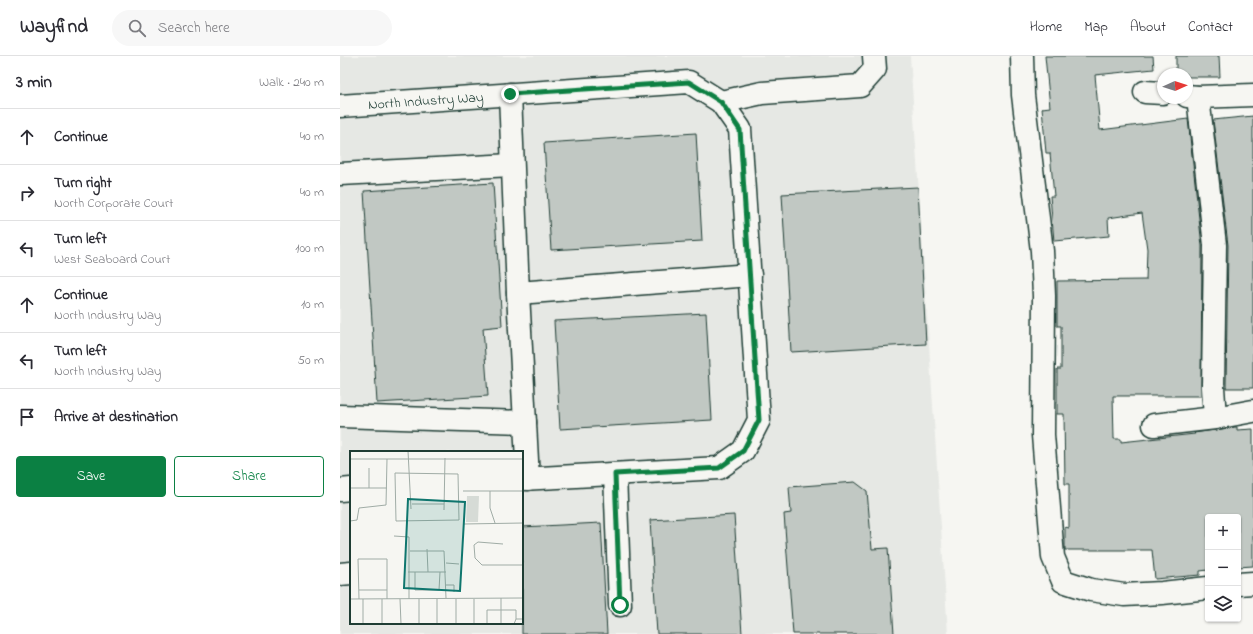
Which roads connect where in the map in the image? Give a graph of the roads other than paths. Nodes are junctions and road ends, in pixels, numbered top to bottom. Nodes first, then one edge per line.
1 (874, 56) edge
2 (1022, 56) edge
3 (510, 94) junction
4 (1253, 95) edge
5 (1193, 96) edge
6 (721, 102) junction
7 (1193, 102) edge
8 (340, 106) edge
9 (512, 165) junction
10 (340, 174) edge
11 (750, 275) junction
12 (518, 293) junction
13 (1253, 410) edge
14 (340, 416) edge
15 (1215, 418) junction
16 (525, 422) junction
17 (1154, 425) dead end
18 (615, 474) junction
19 (525, 479) edge
20 (350, 489) edge
21 (340, 490) edge
22 (350, 573) edge
23 (340, 574) edge
24 (1253, 582) edge
25 (1241, 584) edge
26 (1205, 588) edge
27 (620, 605) dead end

1 - 6 street
2 - 26 street
3 - 6 street, North Industry Way
3 - 8 street, North Industry Way
3 - 9 street
4 - 5 street
6 - 11 street
7 - 15 street
9 - 10 street
9 - 12 street
11 - 12 street
11 - 18 street
12 - 16 street
13 - 15 street
14 - 16 street
15 - 17 street
16 - 19 street
18 - 19 street
18 - 27 street
20 - 21 street
22 - 23 street
24 - 25 street

